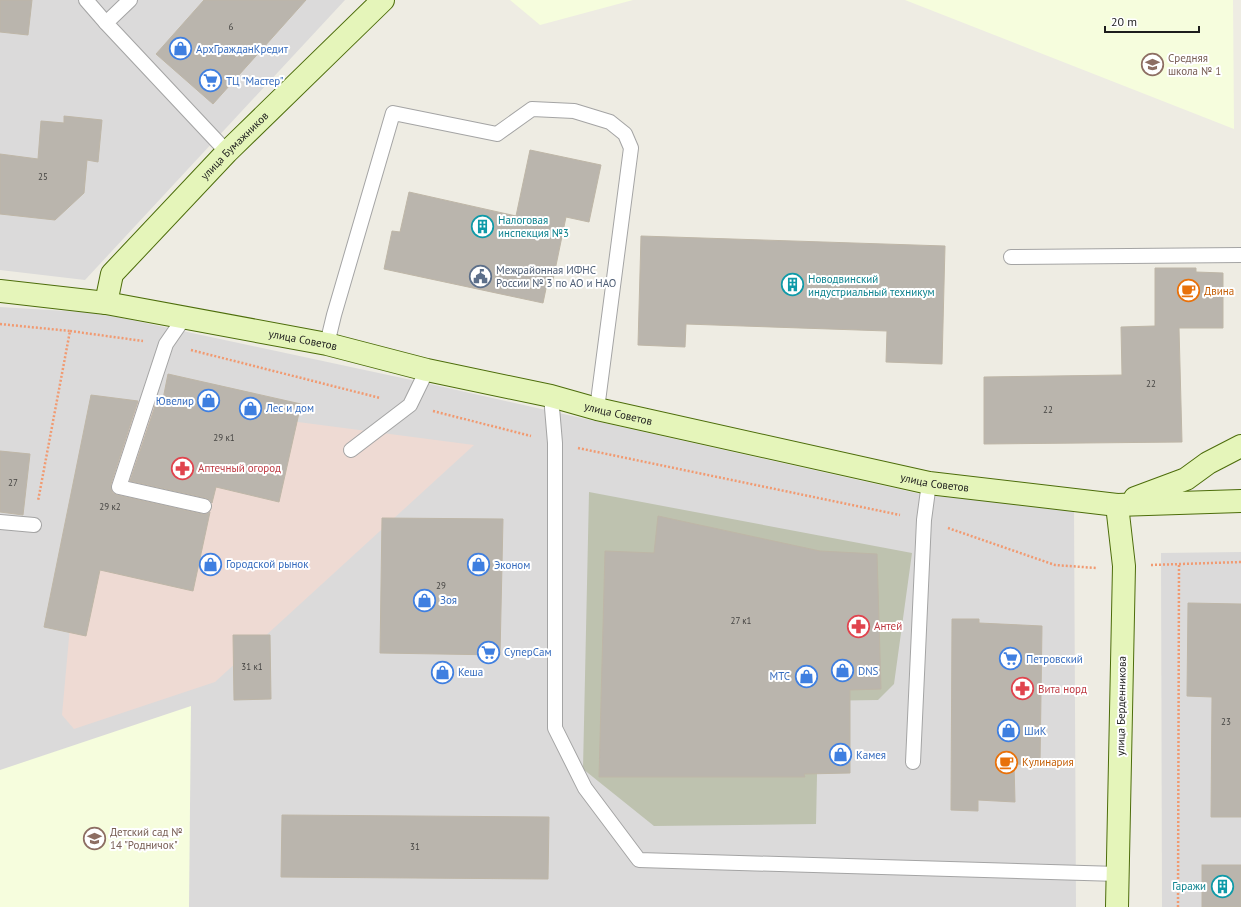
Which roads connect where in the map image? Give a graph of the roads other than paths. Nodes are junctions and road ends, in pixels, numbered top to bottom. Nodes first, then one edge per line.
1 (86, 0) edge
2 (130, 0) edge
3 (383, 0) edge
4 (106, 24) junction
5 (228, 152) junction
6 (1241, 255) edge
7 (1011, 257) dead end
8 (0, 291) edge
9 (106, 303) junction
10 (184, 318) junction
11 (327, 344) junction
12 (427, 370) junction
13 (551, 396) junction
14 (597, 409) junction
15 (1241, 446) edge
16 (351, 450) dead end
17 (929, 482) junction
18 (1241, 501) edge
19 (1117, 505) junction
20 (204, 506) dead end
21 (0, 522) edge
22 (34, 525) road end
23 (913, 762) dead end
24 (1118, 874) junction
25 (1117, 907) edge

1 - 4 lane
2 - 4 lane
3 - 5 street, улица Бумажников
4 - 5 lane
5 - 9 street, улица Бумажников
6 - 7 lane
8 - 9 street, улица Советов
9 - 10 street, улица Советов
10 - 11 street, улица Советов
10 - 20 lane
11 - 12 street, улица Советов
11 - 14 lane
12 - 13 street, улица Советов
12 - 16 lane
13 - 14 street, улица Советов
13 - 24 lane
14 - 17 street, улица Советов
15 - 19 street
17 - 19 street, улица Советов
17 - 23 lane
18 - 19 street, улица Советов
19 - 24 street, улица Берденникова
21 - 22 lane
24 - 25 street, улица Берденникова

